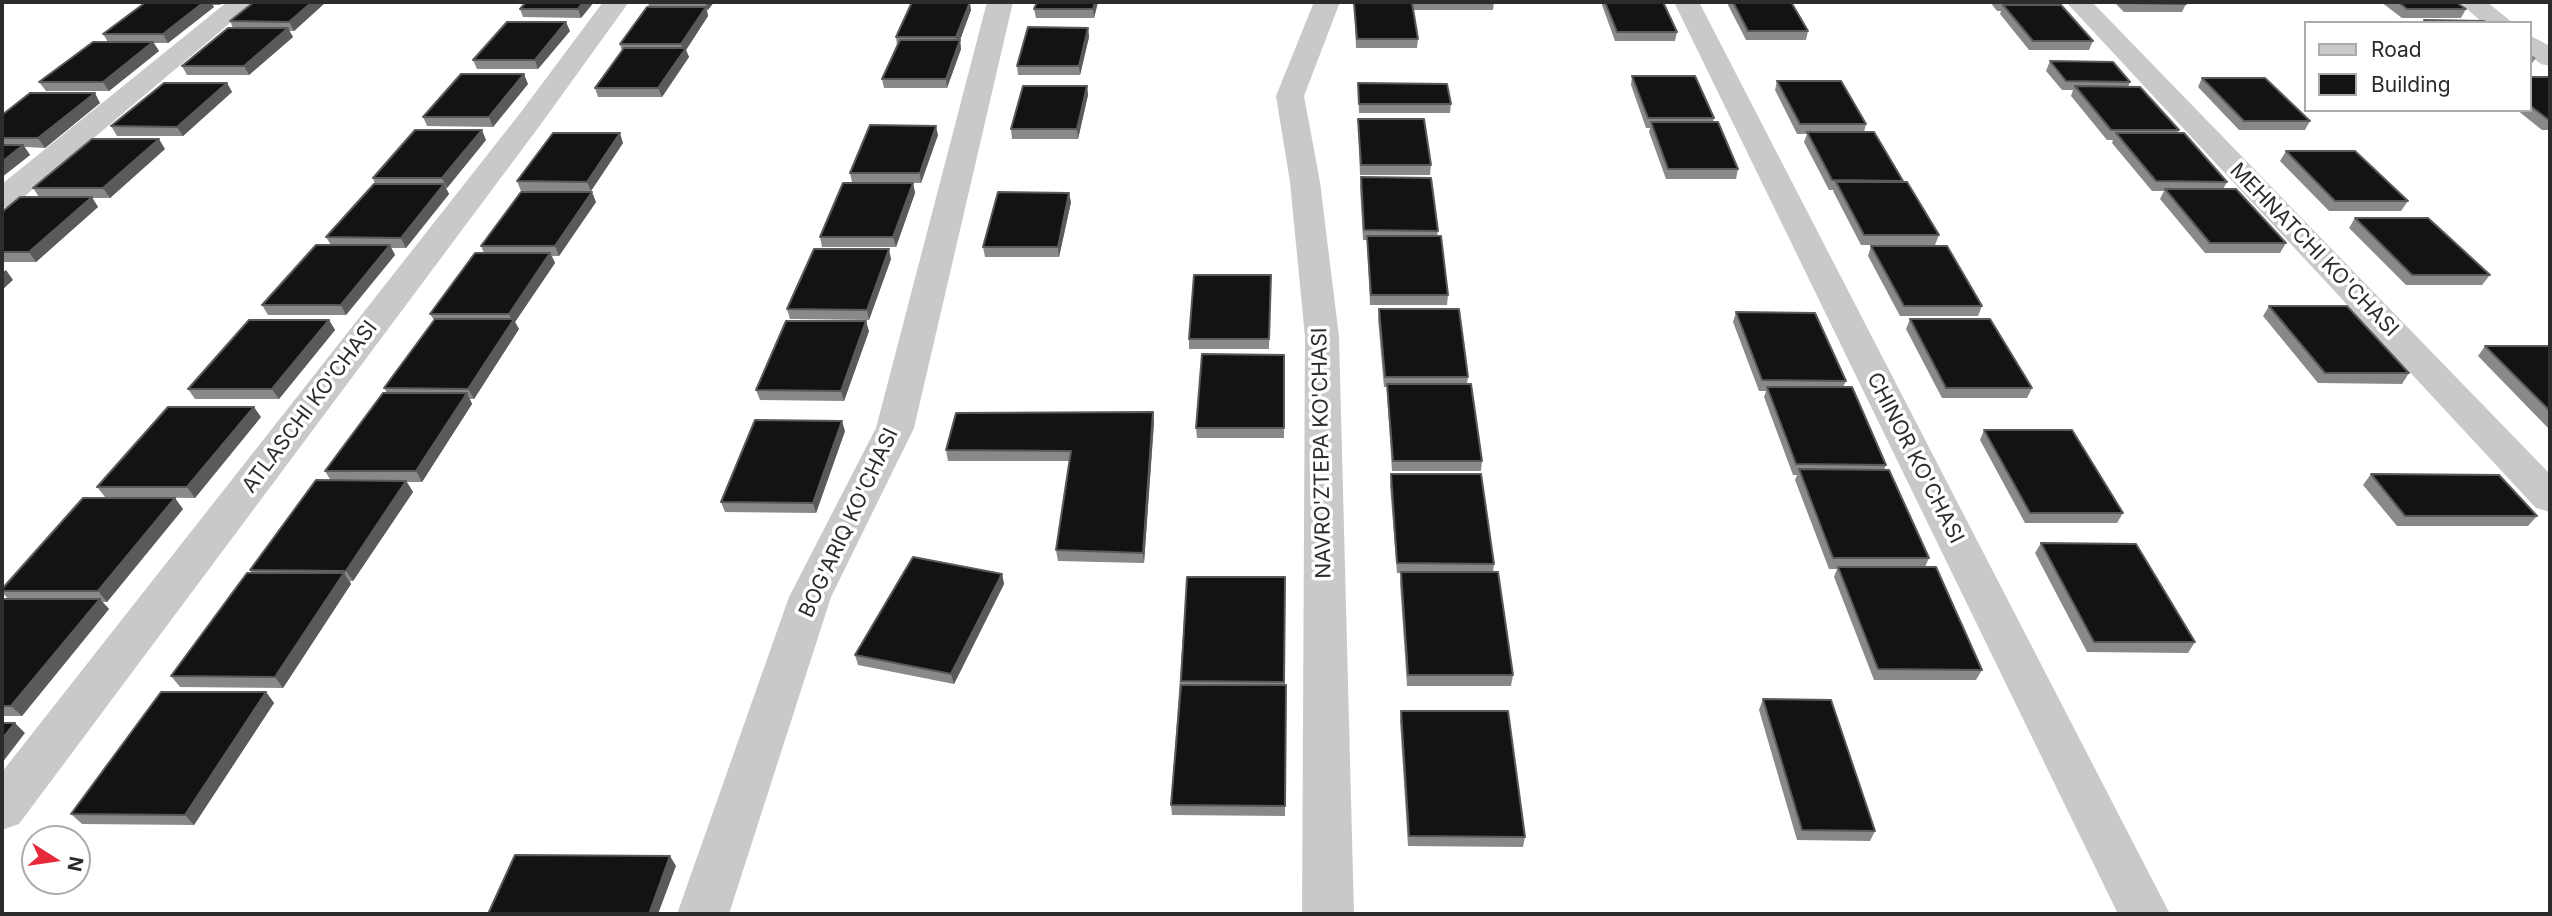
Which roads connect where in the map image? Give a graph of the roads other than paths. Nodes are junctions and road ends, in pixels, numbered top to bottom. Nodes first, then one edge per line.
1 (242, 2) edge
2 (616, 2) edge
3 (1000, 2) edge
4 (1327, 2) edge
5 (1686, 2) edge
6 (2077, 2) edge
7 (2471, 2) edge
8 (2497, 21) edge
9 (2531, 44) edge
10 (2550, 58) edge
11 (2, 199) edge
12 (2550, 498) edge
13 (2, 809) edge
14 (703, 914) edge
15 (1328, 914) edge
16 (2144, 914) edge

1 - 11 street
2 - 13 street, ATLASCHI KO'CHASI
3 - 14 street, BOG'ARIQ KO'CHASI
4 - 15 street, NAVRO'ZTEPA KO'CHASI
5 - 16 street, CHINOR KO'CHASI
6 - 12 street, MEHNATCHI KO'CHASI
7 - 8 street
9 - 10 street

